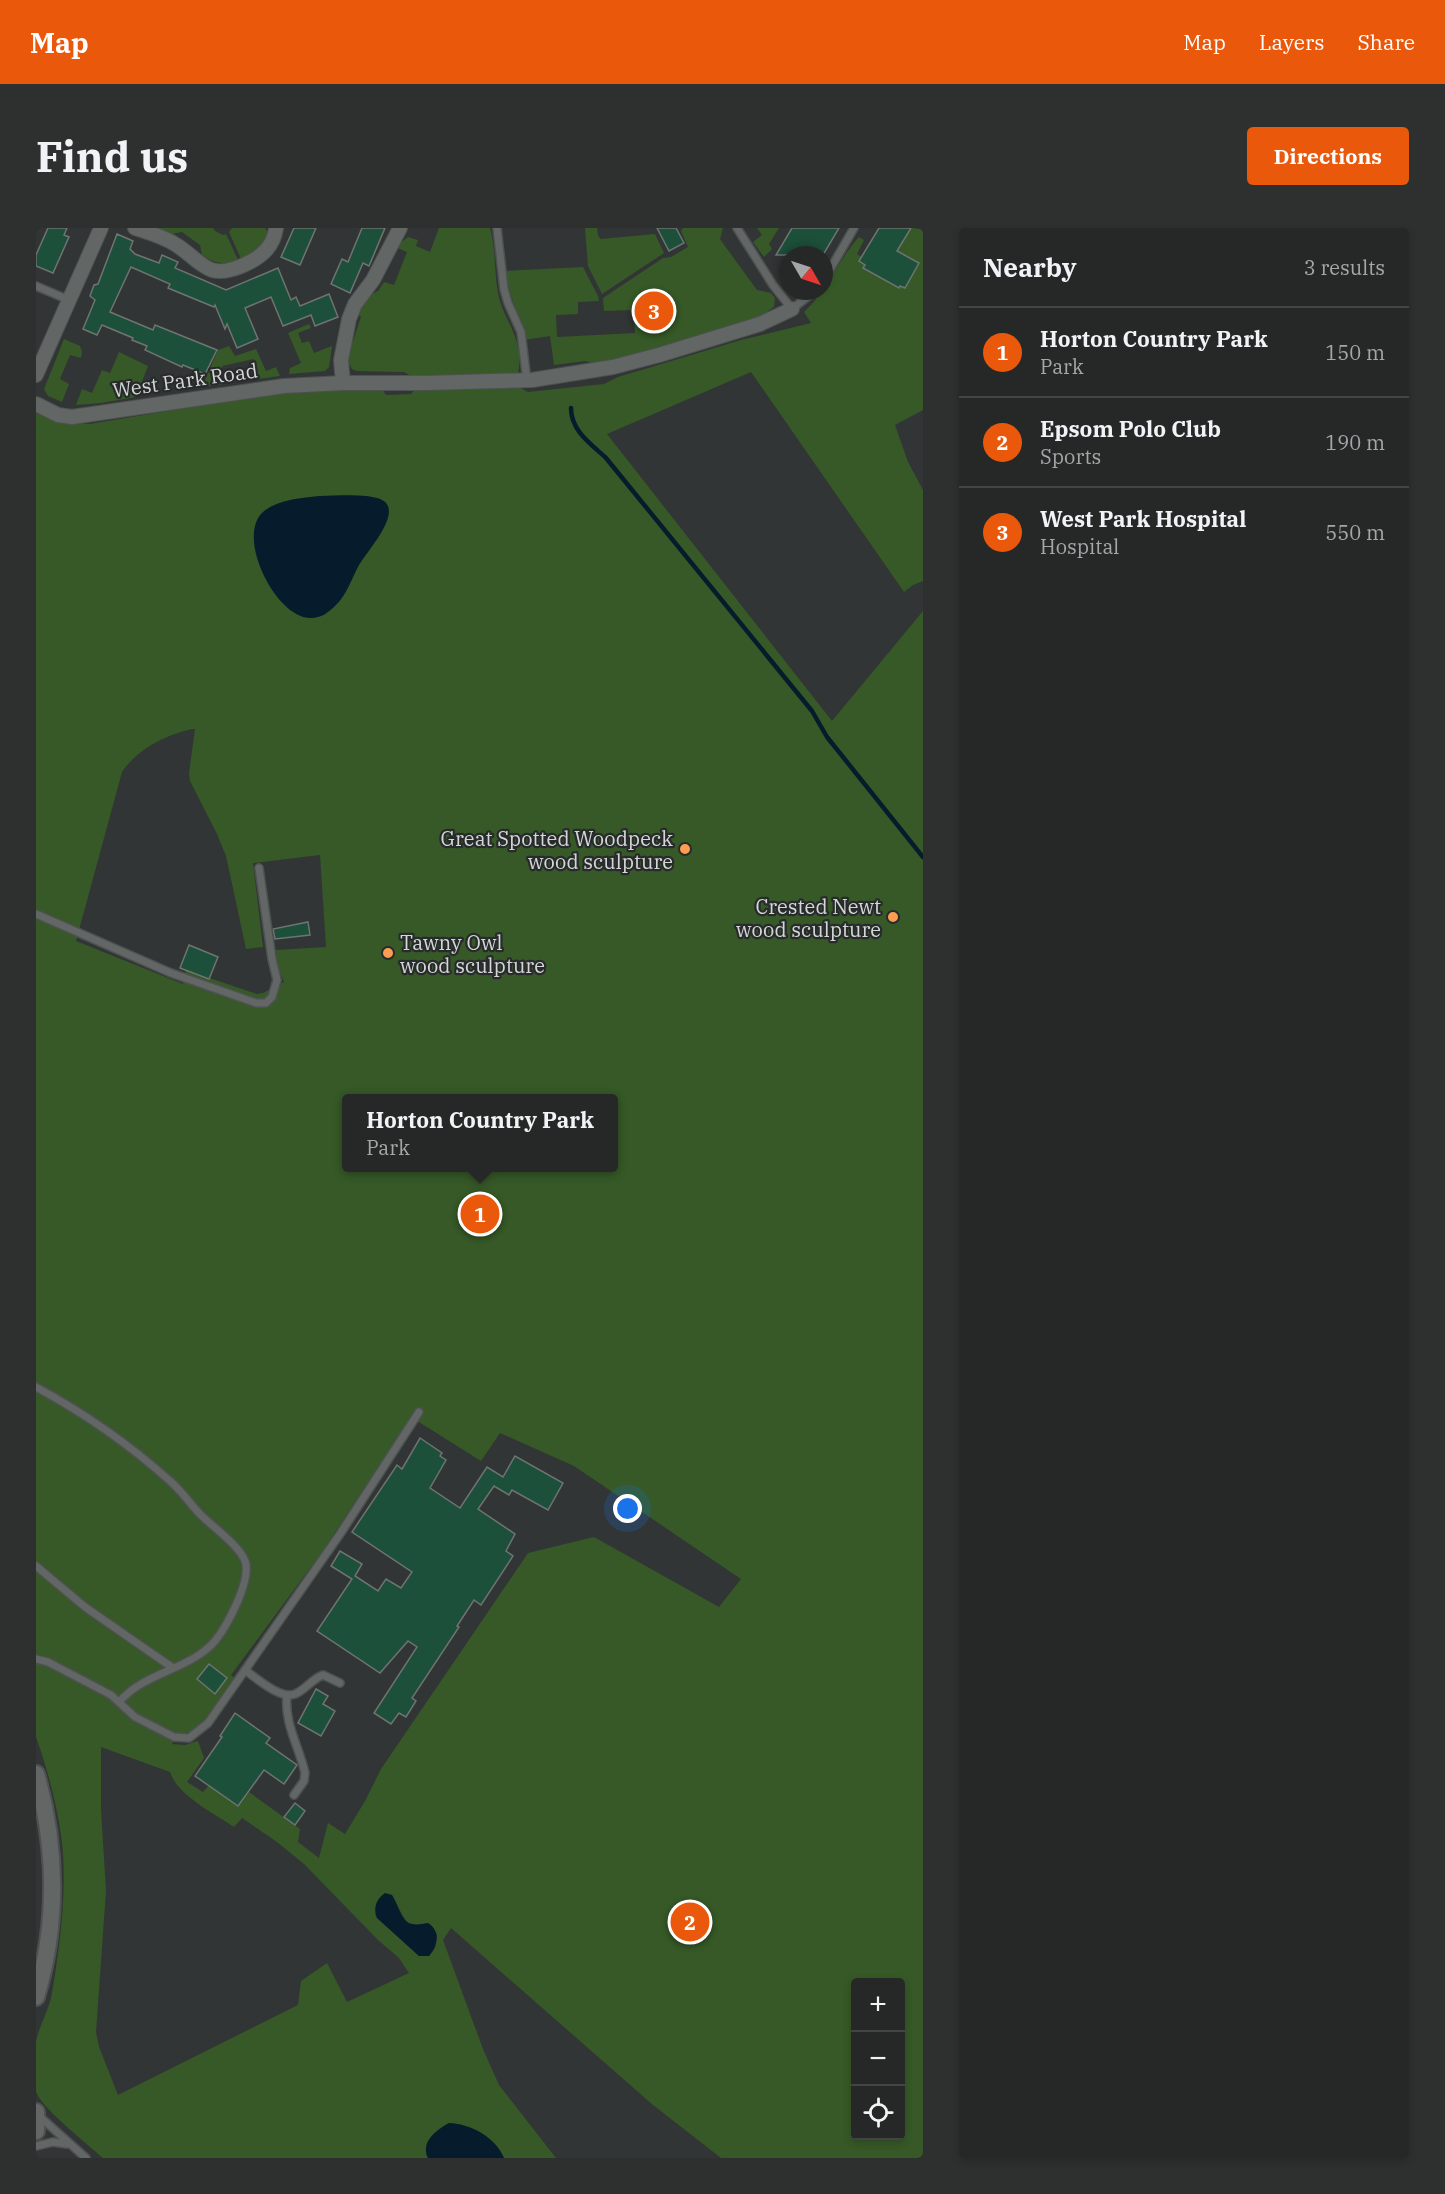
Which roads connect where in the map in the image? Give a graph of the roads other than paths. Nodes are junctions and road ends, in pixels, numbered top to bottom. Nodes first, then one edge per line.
1 (101, 228) edge
2 (135, 228) edge
3 (276, 228) edge
4 (400, 228) edge
5 (497, 228) edge
6 (737, 228) edge
7 (854, 228) edge
8 (833, 264) edge
9 (36, 286) edge
10 (69, 300) junction
11 (804, 300) edge
12 (792, 309) junction
13 (36, 375) edge
14 (527, 381) junction
15 (343, 382) junction
16 (36, 404) edge
17 (259, 868) dead end
18 (36, 914) edge
19 (36, 1387) edge
20 (419, 1412) dead end
21 (36, 1566) edge
22 (36, 1659) edge
23 (173, 1668) junction
24 (245, 1670) junction
25 (340, 1683) dead end
26 (287, 1695) junction
27 (120, 1701) junction
28 (36, 1774) edge
29 (294, 1795) dead end
30 (36, 1997) edge
31 (36, 2111) edge
32 (36, 2131) edge
33 (36, 2146) edge
34 (79, 2152) junction
35 (86, 2158) edge

1 - 10 street
2 - 3 street
4 - 15 street
5 - 14 lane
6 - 12 lane
7 - 8 lane
9 - 10 lane
10 - 13 street
11 - 12 lane
12 - 14 street, West Park Road
14 - 15 street, West Park Road
15 - 16 street, West Park Road
17 - 18 lane
19 - 23 lane
20 - 24 lane
21 - 23 lane
22 - 27 lane
23 - 27 lane
24 - 26 lane
24 - 27 lane
25 - 26 lane
26 - 29 lane
28 - 30 street
31 - 32 street
31 - 34 lane
33 - 34 lane
34 - 35 lane

